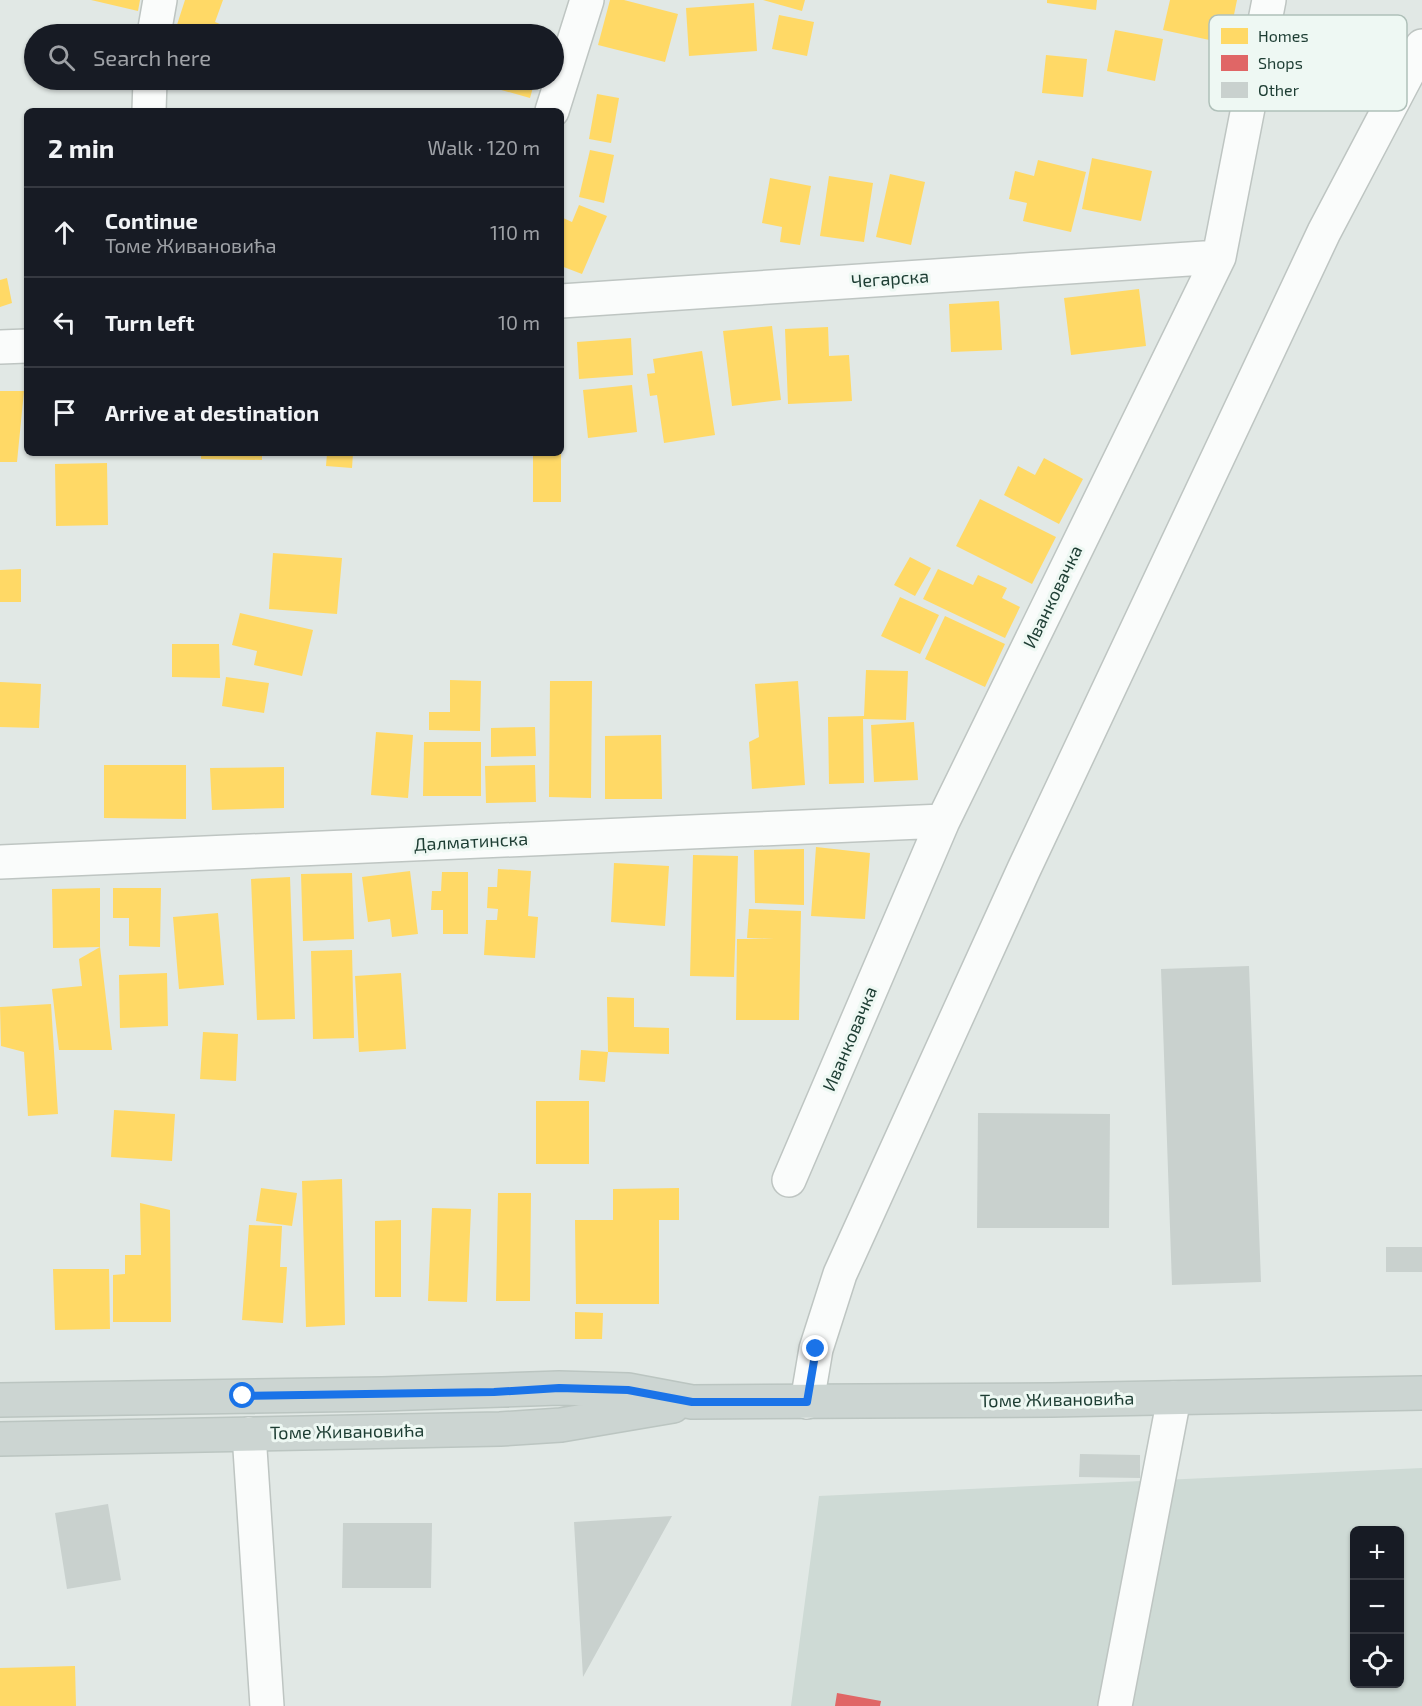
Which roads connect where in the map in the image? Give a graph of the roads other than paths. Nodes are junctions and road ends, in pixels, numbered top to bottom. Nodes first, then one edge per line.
1 (160, 0) edge
2 (588, 0) edge
3 (1269, 0) edge
4 (1266, 15) edge
5 (156, 24) edge
6 (1422, 46) edge
7 (564, 74) edge
8 (1407, 74) edge
9 (150, 90) edge
10 (559, 90) edge
11 (149, 108) edge
12 (553, 108) edge
13 (1248, 111) edge
14 (1388, 111) edge
15 (1220, 258) junction
16 (564, 301) edge
17 (24, 346) edge
18 (0, 347) edge
19 (943, 821) junction
20 (0, 862) edge
21 (789, 1180) dead end
22 (1422, 1393) edge
23 (1174, 1398) junction
24 (0, 1400) edge
25 (692, 1402) junction
26 (807, 1402) junction
27 (249, 1434) junction
28 (0, 1439) edge
29 (267, 1706) edge
30 (1115, 1706) edge

1 - 5 street
2 - 7 street
3 - 4 street, Иванковачка
6 - 8 street
9 - 11 street
10 - 12 street
13 - 15 street, Иванковачка
14 - 26 street
15 - 16 street, Чегарска
15 - 19 street, Иванковачка
17 - 18 street
19 - 20 street, Далматинска
19 - 21 street, Иванковачка
22 - 23 main road, Томе Живановића
23 - 26 main road, Томе Живановића
23 - 30 street
24 - 25 main road, Томе Живановића
25 - 26 main road, Томе Живановића
25 - 27 main road, Томе Живановића
27 - 28 main road, Томе Живановића
27 - 29 street

